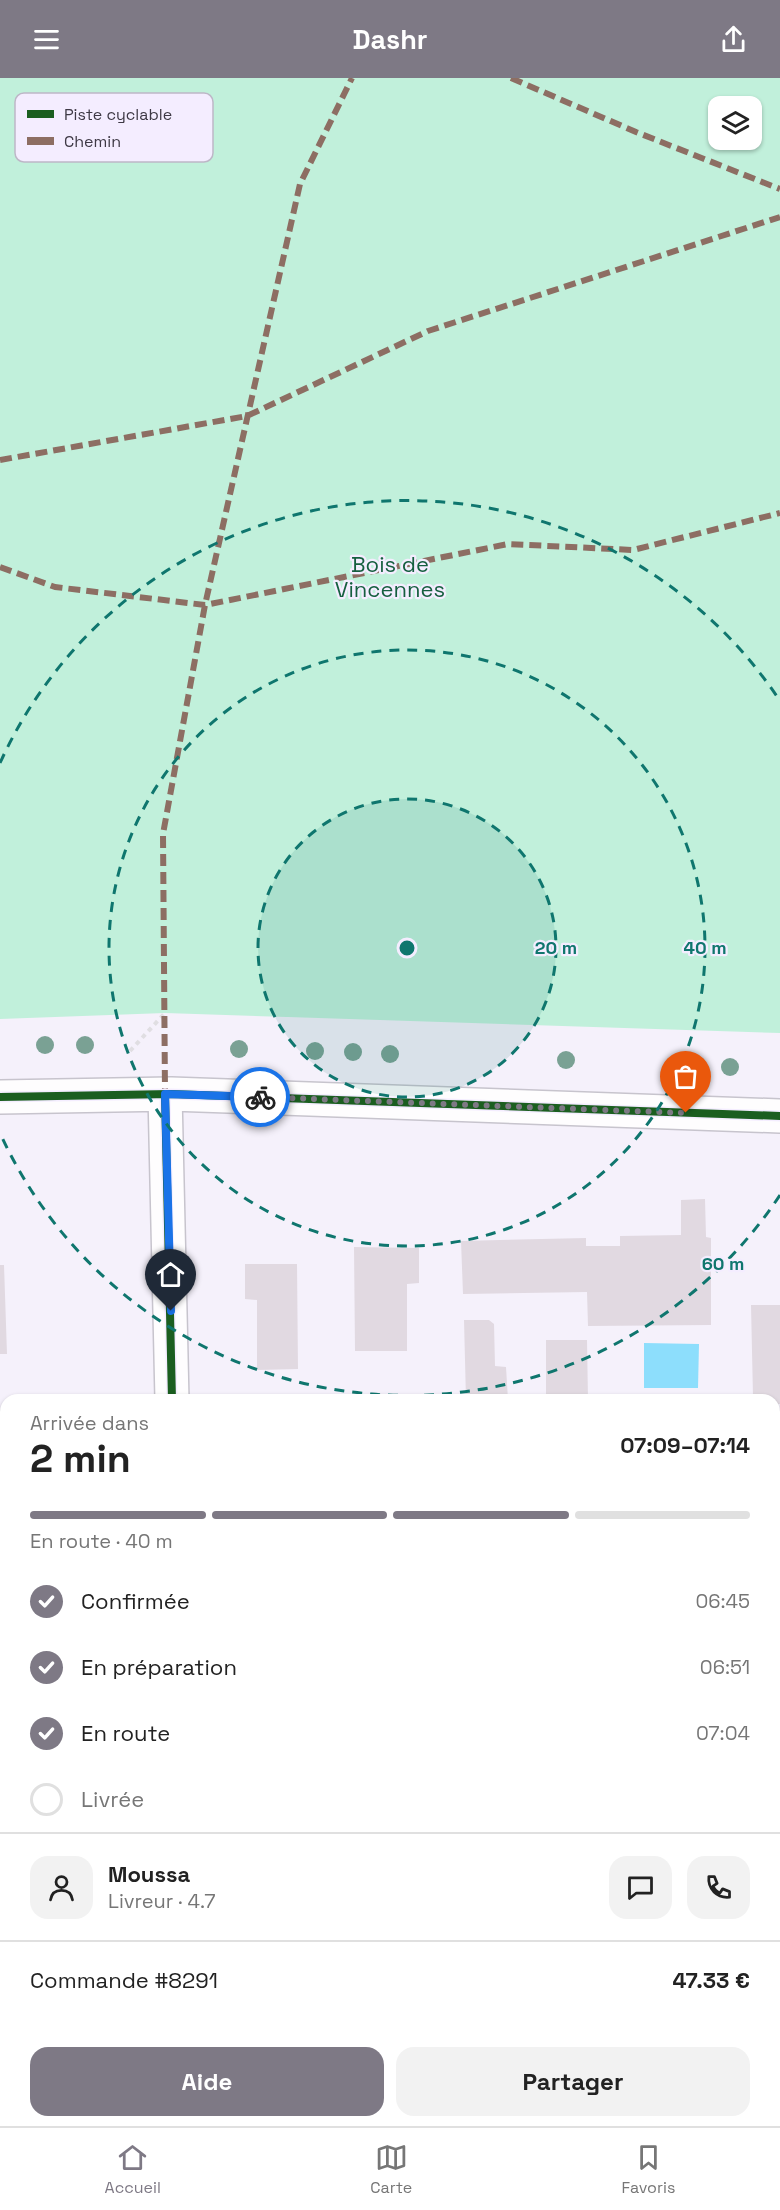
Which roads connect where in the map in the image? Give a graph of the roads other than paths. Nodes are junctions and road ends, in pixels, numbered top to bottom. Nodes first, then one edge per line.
1 (165, 1094) junction
2 (0, 1097) edge
3 (780, 1116) edge
4 (172, 1394) edge

1 - 2 street
1 - 3 street
1 - 4 street

